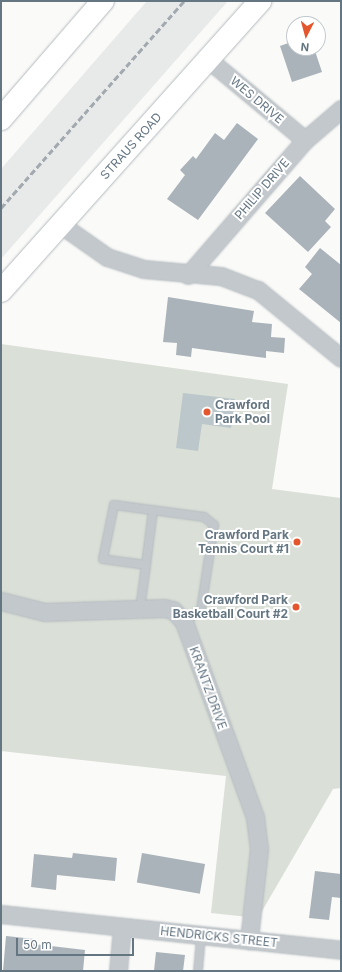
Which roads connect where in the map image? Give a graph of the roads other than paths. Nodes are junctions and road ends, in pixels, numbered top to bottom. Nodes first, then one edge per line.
1 (103, 1) edge
2 (260, 1) edge
3 (209, 60) junction
4 (341, 109) edge
5 (1, 119) edge
6 (305, 140) junction
7 (60, 224) junction
8 (188, 275) junction
9 (1, 291) edge
10 (341, 358) edge
11 (153, 510) junction
12 (146, 565) junction
13 (1, 601) edge
14 (140, 609) junction
15 (184, 622) junction
16 (1, 914) edge
17 (122, 926) junction
18 (201, 934) junction
19 (249, 940) junction
20 (341, 950) edge
21 (118, 971) edge
22 (198, 971) edge

1 - 5 street
2 - 3 street, STRAUS ROAD
3 - 6 street, WES DRIVE
3 - 7 street, STRAUS ROAD
4 - 6 street, PHILIP DRIVE
6 - 8 street, PHILIP DRIVE
7 - 8 street
7 - 9 street, STRAUS ROAD
8 - 10 street
11 - 12 lane
11 - 12 lane
11 - 15 lane
12 - 14 lane
13 - 14 street
14 - 15 street
15 - 19 street, KRANTZ DRIVE
16 - 17 street, HENDRICKS STREET
17 - 18 street, HENDRICKS STREET
17 - 21 street
18 - 19 street, HENDRICKS STREET
18 - 22 lane
19 - 20 street, HENDRICKS STREET

